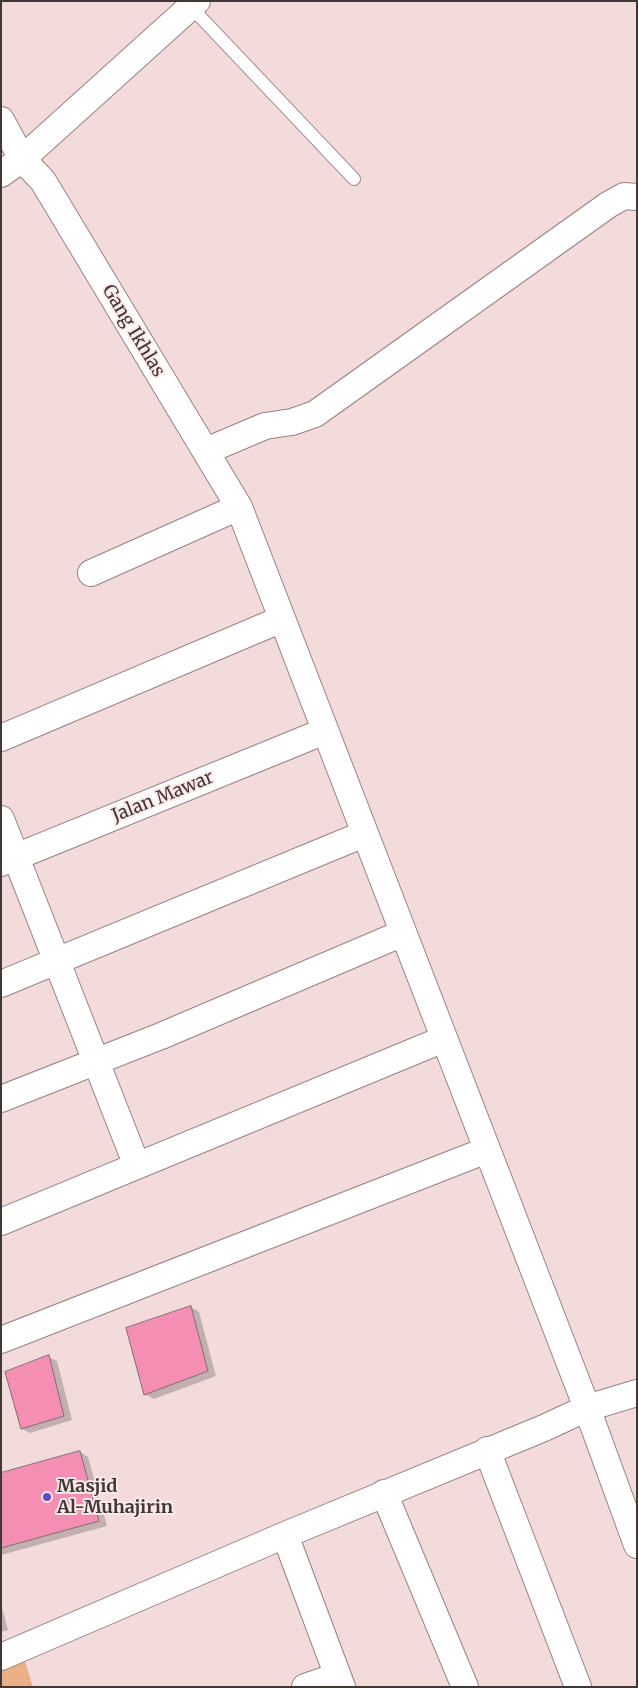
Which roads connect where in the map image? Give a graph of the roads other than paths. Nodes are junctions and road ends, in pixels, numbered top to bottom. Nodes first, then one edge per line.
1 (193, 4) edge
2 (1, 120) edge
3 (22, 159) junction
4 (1, 174) edge
5 (354, 179) dead end
6 (637, 197) edge
7 (206, 451) junction
8 (239, 507) junction
9 (91, 573) dead end
10 (282, 620) junction
11 (325, 731) junction
12 (1, 738) edge
13 (1, 819) edge
14 (364, 834) junction
15 (9, 860) edge
16 (403, 933) junction
17 (57, 961) junction
18 (1, 984) edge
19 (444, 1039) junction
20 (96, 1061) junction
21 (1, 1099) edge
22 (487, 1150) junction
23 (137, 1166) junction
24 (1, 1222) edge
25 (1, 1340) edge
26 (637, 1393) edge
27 (587, 1408) junction
28 (487, 1450) junction
29 (384, 1493) junction
30 (285, 1535) junction
31 (637, 1545) edge
32 (1, 1657) edge
33 (340, 1681) edge
34 (306, 1687) edge
35 (465, 1687) edge
36 (578, 1687) edge

1 - 3 street
1 - 5 lane
2 - 3 street, Gang Ikhlas
3 - 4 street
3 - 7 street, Gang Ikhlas
6 - 7 street
7 - 8 street, Gang Ikhlas
8 - 9 street
8 - 10 street, Gang Ikhlas
10 - 11 street, Gang Ikhlas
10 - 12 street
11 - 14 street, Gang Ikhlas
11 - 15 street, Jalan Mawar
13 - 15 street
14 - 16 street, Gang Ikhlas
14 - 17 street
15 - 17 street
16 - 19 street, Gang Ikhlas
16 - 20 street
17 - 18 street
17 - 20 street
19 - 22 street, Gang Ikhlas
19 - 23 street
20 - 21 street
20 - 23 street
22 - 25 street
22 - 27 street, Gang Ikhlas
23 - 24 street
26 - 27 street
27 - 28 street
27 - 31 street, Gang Ikhlas
28 - 29 street
28 - 36 street
29 - 30 street
29 - 35 street
30 - 32 street
30 - 33 street
33 - 34 street

